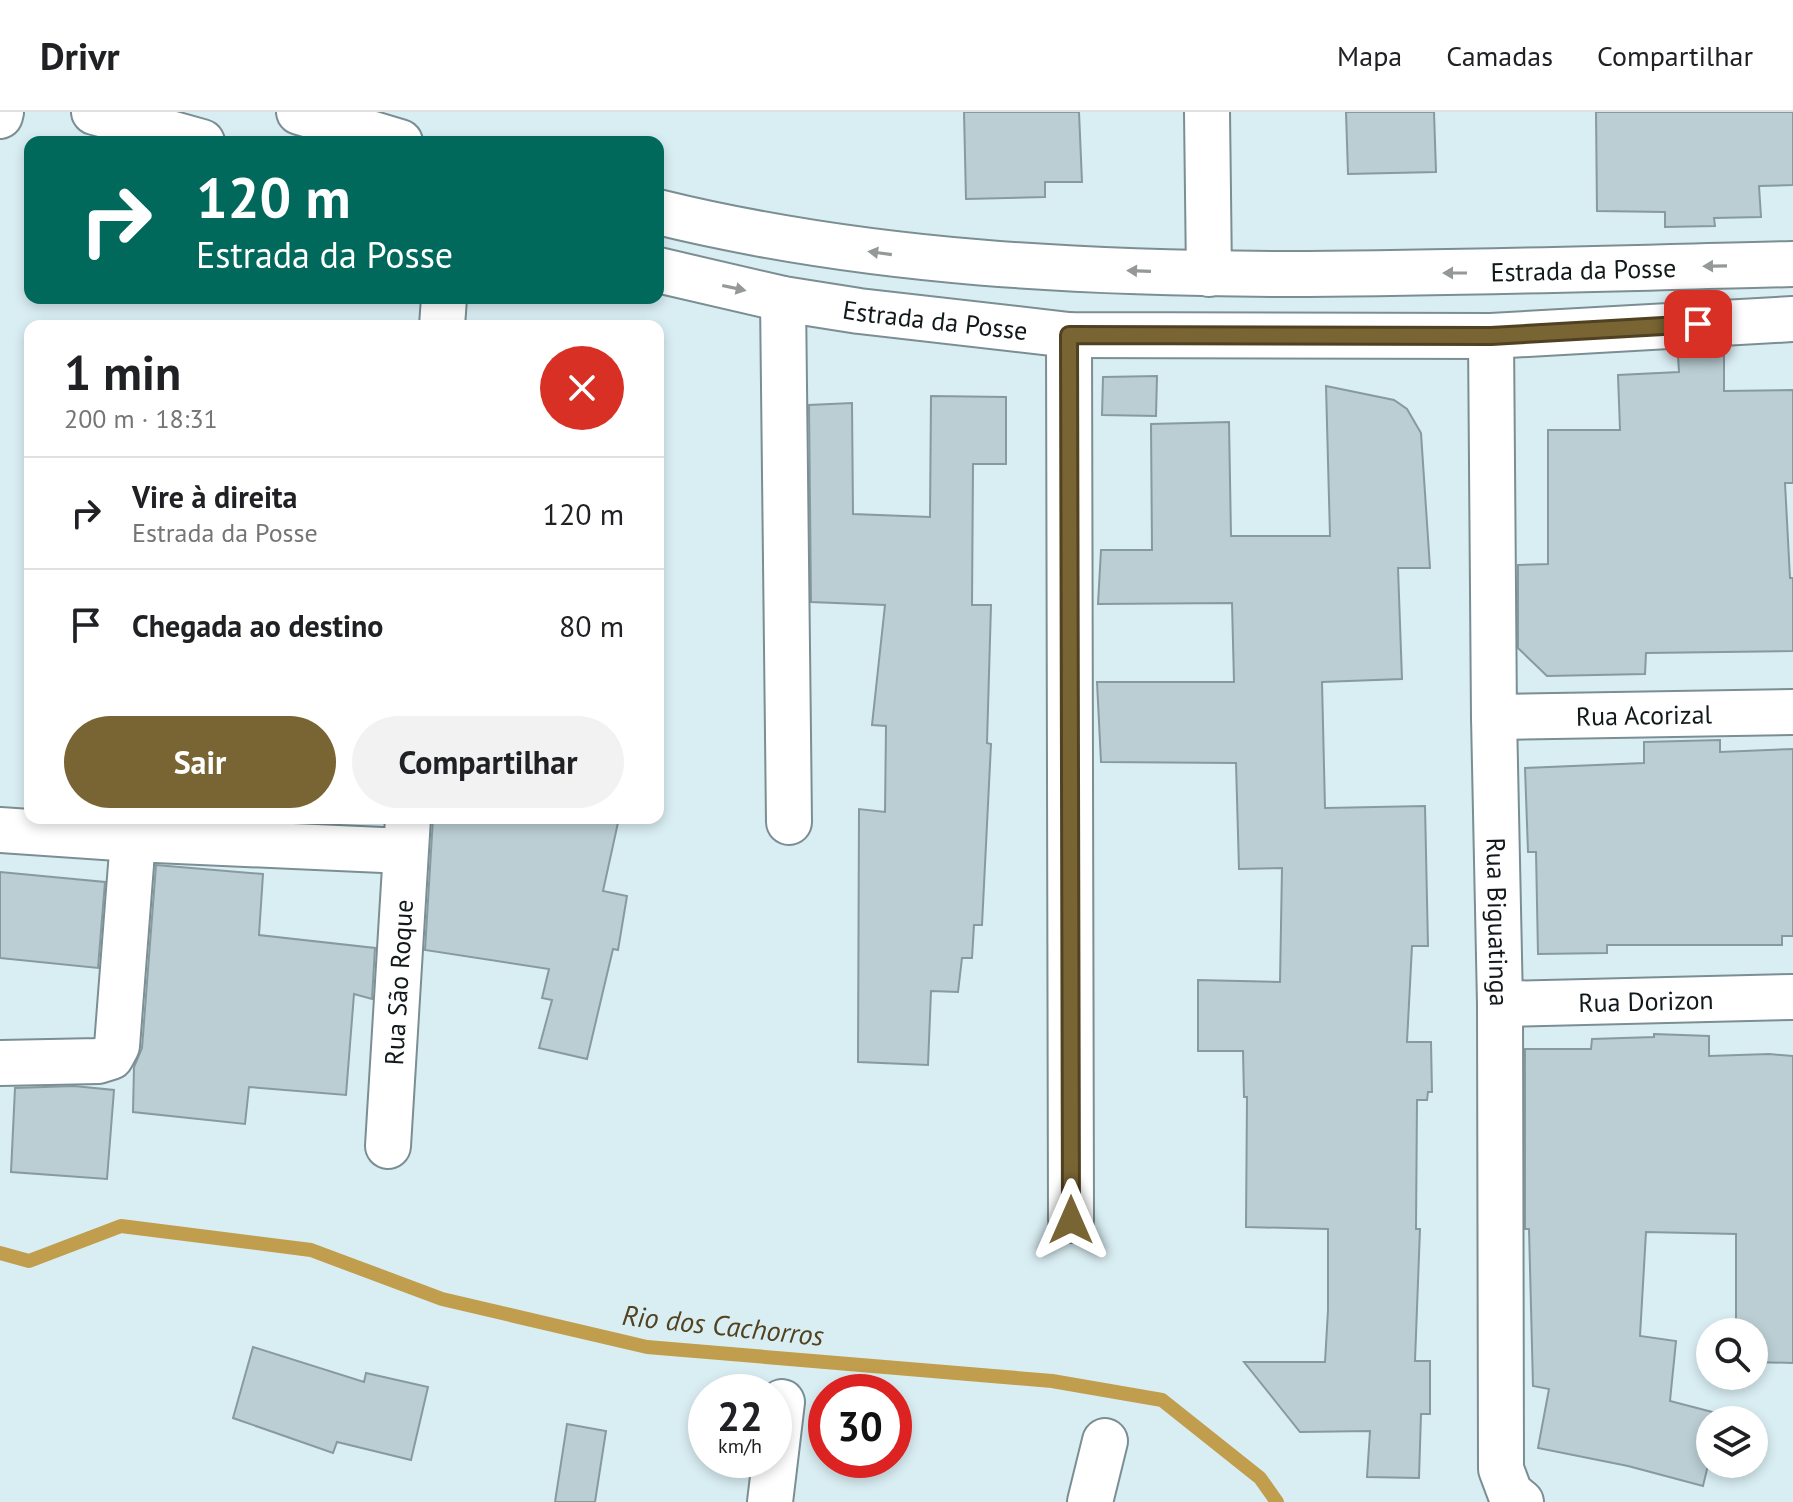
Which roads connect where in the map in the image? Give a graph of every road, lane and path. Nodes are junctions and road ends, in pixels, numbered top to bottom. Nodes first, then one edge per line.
1 (94, 112) edge
2 (299, 112) edge
3 (1207, 112) edge
4 (180, 136) edge
5 (380, 136) edge
6 (664, 213) edge
7 (1793, 264) edge
8 (664, 271) edge
9 (1209, 274) junction
10 (783, 299) junction
11 (1793, 319) edge
12 (1069, 335) junction
13 (1491, 336) junction
14 (1793, 712) edge
15 (1494, 717) junction
16 (789, 822) dead end
17 (0, 830) edge
18 (406, 835) edge
19 (133, 839) junction
20 (1793, 997) edge
21 (1500, 1004) junction
22 (0, 1063) edge
23 (388, 1146) dead end
24 (1071, 1220) dead end
25 (1105, 1441) dead end
26 (773, 1478) edge
27 (770, 1502) edge
28 (1090, 1502) edge
29 (1521, 1502) edge

1 - 4 street
2 - 5 street
3 - 9 street
9 -> 6 street, Estrada da Posse
7 -> 9 street, Estrada da Posse
8 -> 10 street, Estrada da Posse
10 - 12 street, Estrada da Posse
10 - 16 street
11 - 13 street, Estrada da Posse
12 - 13 street, Estrada da Posse
12 - 24 street
13 - 15 street, Rua Biguatinga
14 - 15 street, Rua Acorizal
15 - 21 street, Rua Biguatinga
17 - 19 street
18 - 19 street
18 - 23 street, Rua São Roque
19 - 22 street
20 - 21 street, Rua Dorizon
21 - 29 street, Rua Biguatinga
25 - 28 street
26 - 27 street

